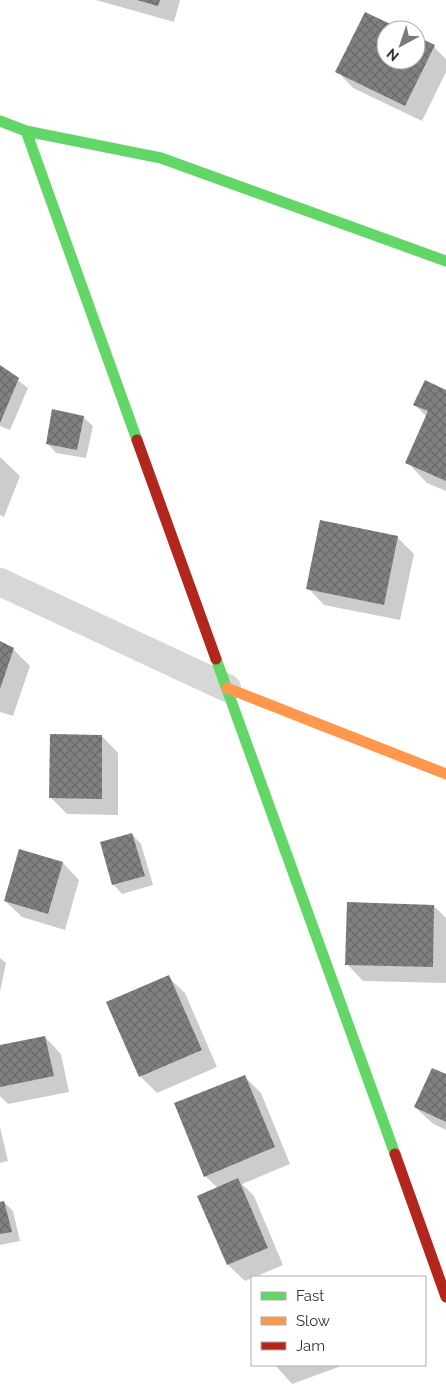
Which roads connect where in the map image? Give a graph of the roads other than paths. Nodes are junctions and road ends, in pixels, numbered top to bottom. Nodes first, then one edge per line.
1 (0, 121) edge
2 (26, 131) junction
3 (446, 260) edge
4 (0, 582) edge
5 (227, 688) junction
6 (446, 774) edge
7 (446, 1297) edge

1 - 2 street
2 - 3 street
2 - 5 street
4 - 5 street
5 - 6 street
5 - 7 street

